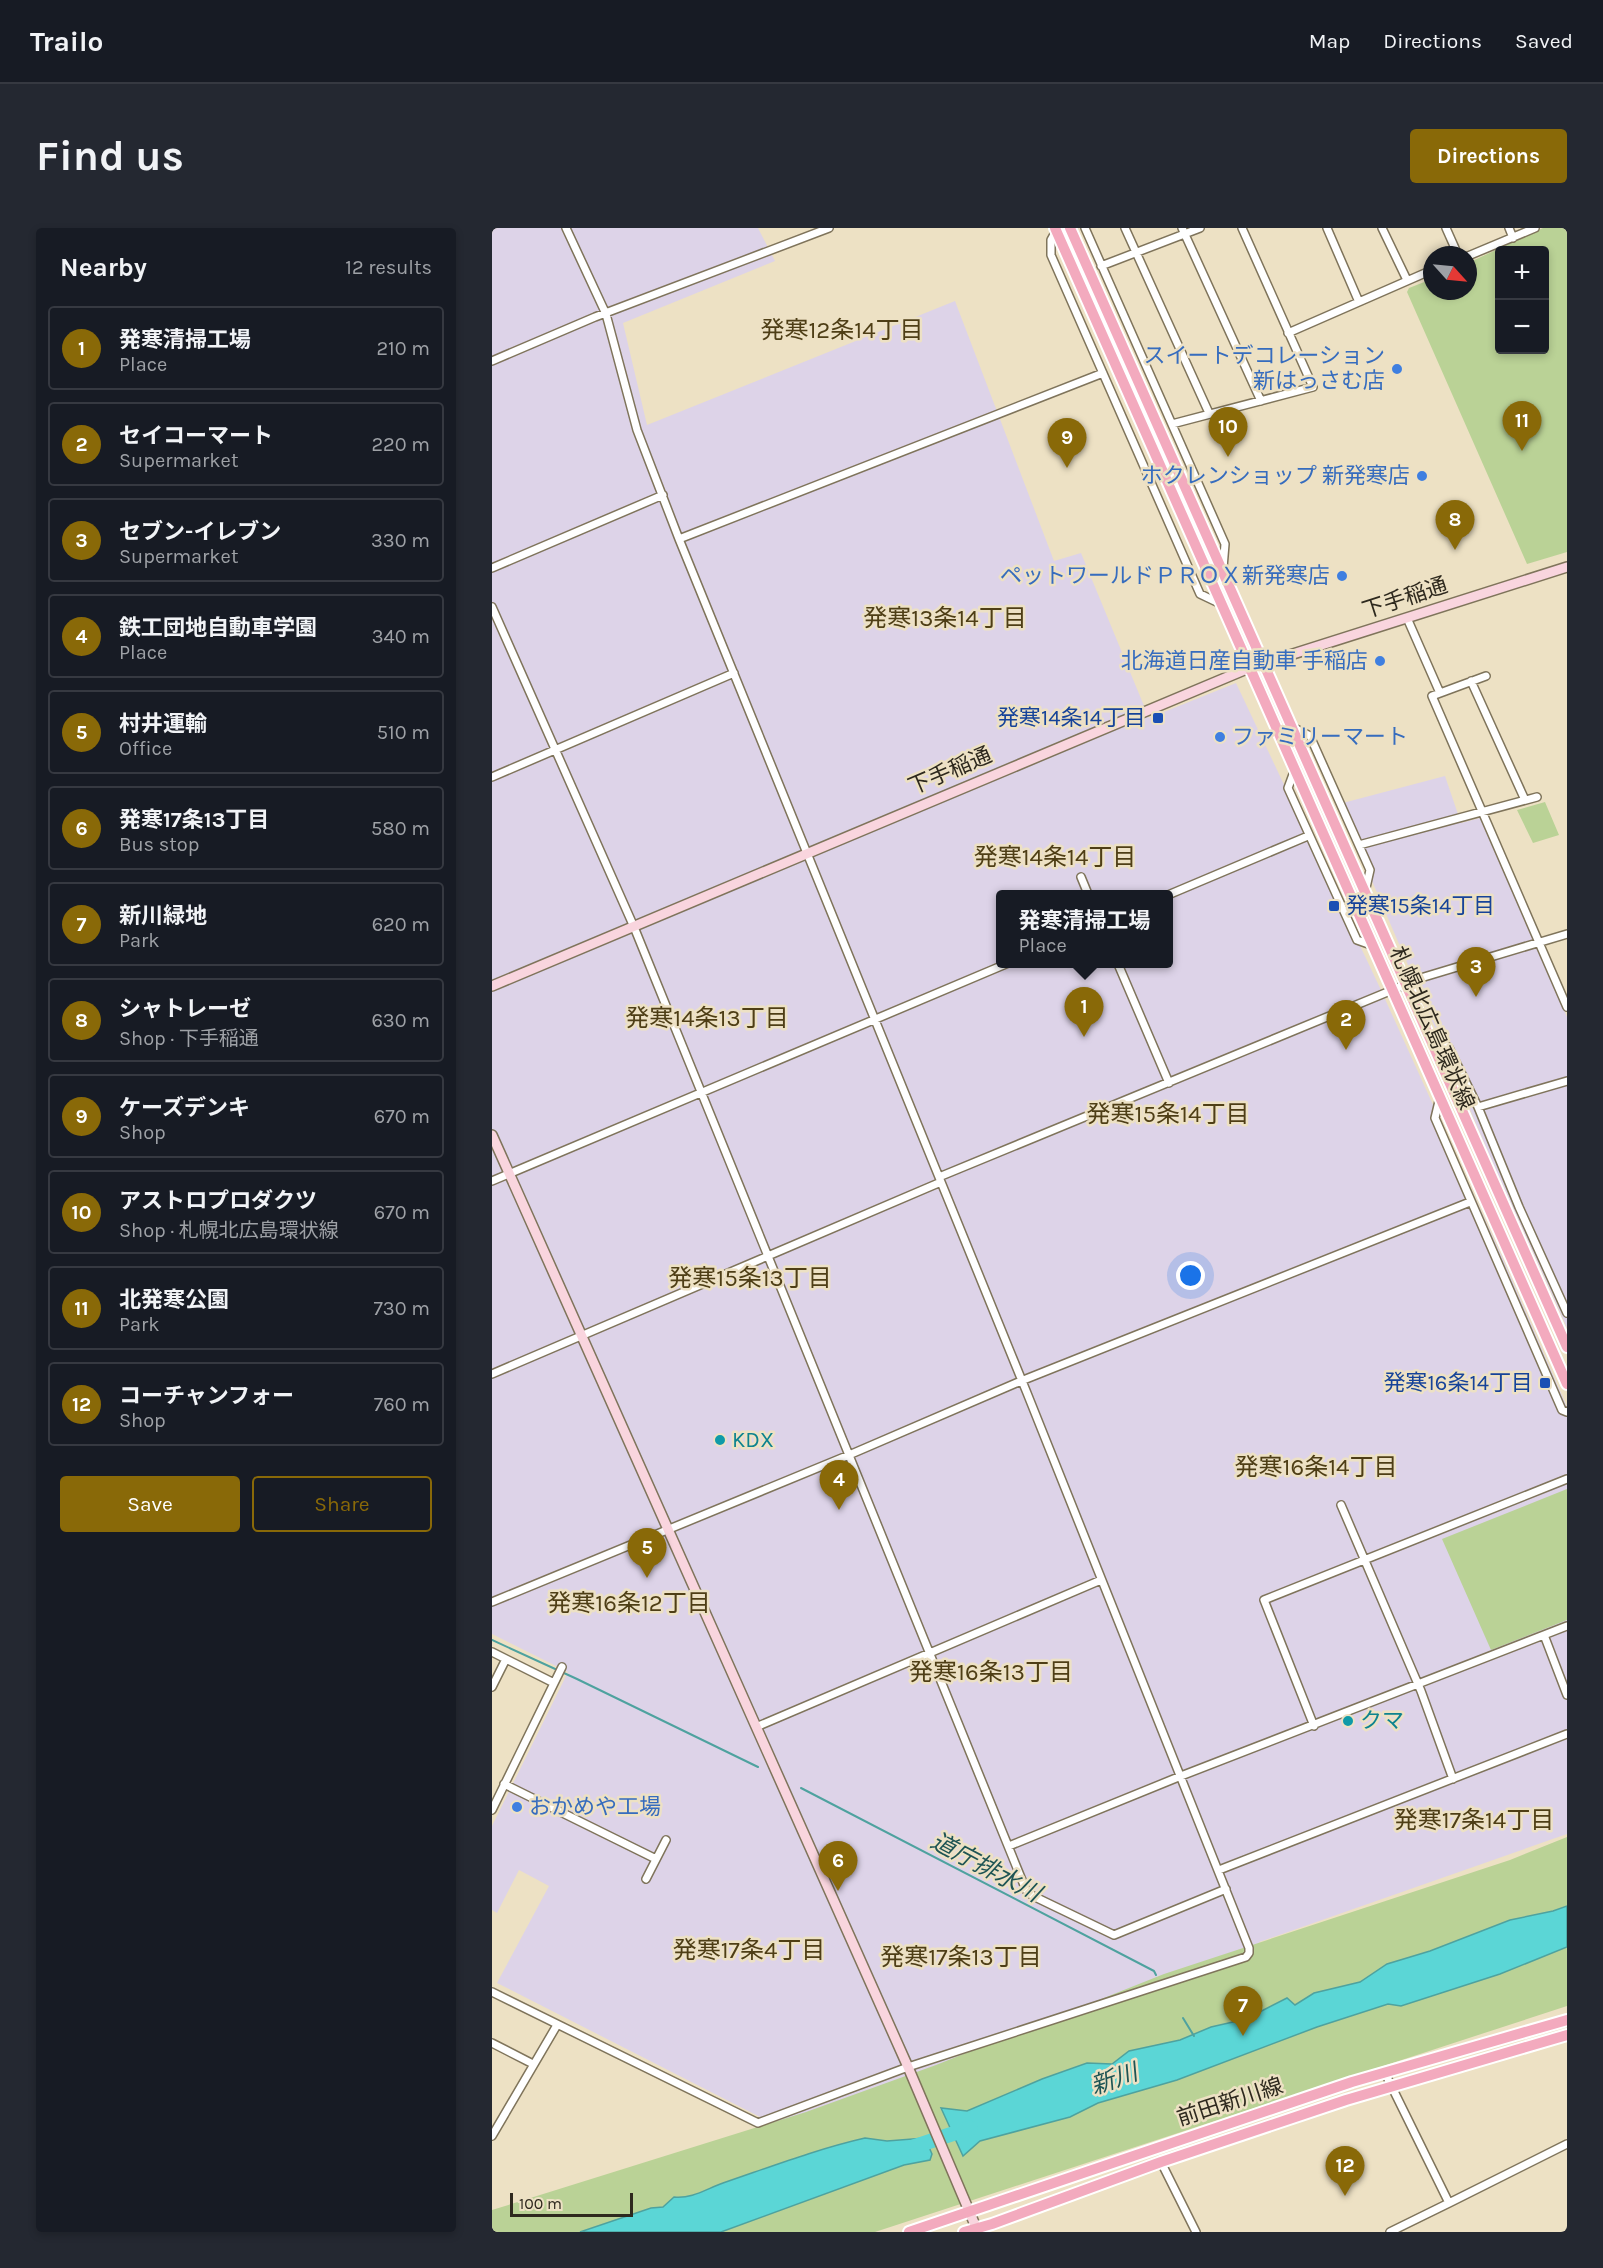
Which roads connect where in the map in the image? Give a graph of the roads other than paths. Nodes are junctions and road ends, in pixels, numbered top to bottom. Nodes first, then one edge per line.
1 (566, 228) edge
2 (829, 228) edge
3 (1070, 228) edge
4 (1084, 228) edge
5 (1125, 228) edge
6 (1200, 228) edge
7 (1242, 228) edge
8 (1327, 228) edge
9 (1382, 228) edge
10 (1446, 228) edge
11 (1509, 228) edge
12 (1535, 228) edge
13 (1056, 230) edge
14 (1184, 231) edge
15 (1513, 238) junction
16 (1454, 246) edge
17 (1137, 252) junction
18 (1477, 252) edge
19 (1101, 266) junction
20 (1423, 274) edge
21 (1407, 280) junction
22 (1359, 302) junction
23 (606, 314) junction
24 (1288, 333) junction
25 (492, 361) edge
26 (1103, 373) junction
27 (1260, 401) junction
28 (1209, 413) junction
29 (1172, 424) junction
30 (663, 495) junction
31 (679, 539) junction
32 (1567, 567) edge
33 (492, 568) edge
34 (1222, 570) junction
35 (1221, 604) junction
36 (492, 607) edge
37 (1407, 618) junction
38 (1263, 663) junction
39 (1249, 668) junction
40 (734, 673) junction
41 (1486, 675) dead end
42 (1471, 681) junction
43 (1440, 693) junction
44 (1292, 727) junction
45 (556, 751) junction
46 (1295, 769) junction
47 (492, 777) edge
48 (1537, 797) dead end
49 (1525, 800) junction
50 (1484, 811) junction
51 (1308, 836) junction
52 (1359, 845) junction
53 (807, 852) junction
54 (1081, 877) dead end
55 (1086, 890) edge
56 (1365, 892) junction
57 (1173, 893) edge
58 (634, 927) junction
59 (1567, 934) edge
60 (1537, 942) junction
61 (1374, 946) junction
62 (996, 967) edge
63 (1120, 968) edge
64 (1406, 984) junction
65 (492, 986) edge
66 (1394, 991) junction
67 (1567, 1007) edge
68 (875, 1020) junction
69 (1428, 1034) junction
70 (1567, 1082) edge
71 (1169, 1083) junction
72 (702, 1094) junction
73 (1441, 1096) junction
74 (1478, 1107) junction
75 (492, 1135) edge
76 (509, 1174) junction
77 (940, 1179) junction
78 (492, 1181) edge
79 (1470, 1202) junction
80 (768, 1256) junction
81 (1563, 1294) edge
82 (1567, 1313) edge
83 (582, 1336) junction
84 (1567, 1347) edge
85 (492, 1374) edge
86 (1021, 1381) junction
87 (1567, 1384) edge
88 (1567, 1412) edge
89 (849, 1455) junction
90 (1567, 1479) edge
91 (1341, 1505) dead end
92 (668, 1530) junction
93 (1365, 1560) junction
94 (1101, 1580) junction
95 (492, 1602) edge
96 (1567, 1626) edge
97 (1544, 1635) junction
98 (492, 1652) edge
99 (930, 1654) junction
100 (506, 1659) junction
101 (562, 1667) dead end
102 (555, 1682) junction
103 (1418, 1685) junction
104 (492, 1687) edge
105 (1567, 1695) edge
106 (756, 1726) junction
107 (1314, 1726) junction
108 (1567, 1734) edge
109 (1181, 1776) junction
110 (1454, 1779) junction
111 (504, 1784) junction
112 (493, 1807) edge
113 (666, 1840) dead end
114 (1009, 1846) junction
115 (656, 1859) junction
116 (1219, 1870) junction
117 (646, 1879) dead end
118 (1226, 1889) junction
119 (492, 1992) edge
120 (1567, 2020) edge
121 (557, 2025) junction
122 (1567, 2035) edge
123 (492, 2043) edge
124 (533, 2064) junction
125 (908, 2067) junction
126 (1385, 2073) junction
127 (1390, 2086) junction
128 (492, 2136) edge
129 (1567, 2144) edge
130 (1161, 2162) junction
131 (1449, 2203) junction
132 (970, 2213) junction
133 (978, 2230) edge
134 (909, 2232) edge
135 (964, 2232) edge
136 (1196, 2232) edge
137 (1390, 2232) edge

1 - 23 street
2 - 23 street
3 - 34 main road, 札幌北広島環状線
4 - 19 street
5 - 17 street
6 - 14 street
7 - 24 street
8 - 22 street
9 - 21 street
10 - 16 street
11 - 15 street
12 - 15 street
13 - 26 street
13 - 35 main road, 札幌北広島環状線
14 - 17 street
14 - 27 street
15 - 18 street
17 - 19 street
17 - 28 street
19 - 29 street
20 - 21 street
21 - 22 street
22 - 24 street
23 - 25 street
23 - 30 street
24 - 27 street
26 - 31 street
26 - 35 street
27 - 28 street
28 - 29 street
29 - 34 street
30 - 31 street
30 - 33 street
31 - 40 street
32 - 37 street, 下手稲通
34 - 38 main road, 札幌北広島環状線
35 - 39 main road, 札幌北広島環状線
36 - 45 street
37 - 38 street, 下手稲通
37 - 43 street
38 - 39 street, 下手稲通
38 - 44 main road, 札幌北広島環状線
39 - 46 main road, 札幌北広島環状線
39 - 53 street, 下手稲通
40 - 45 street
40 - 53 street
41 - 42 street
42 - 43 street
42 - 49 street
43 - 50 street
44 - 52 street
44 - 56 main road, 札幌北広島環状線
45 - 47 street
45 - 58 street
46 - 51 street
46 - 61 main road, 札幌北広島環状線
48 - 49 street
49 - 50 street
50 - 52 street
50 - 60 street
51 - 57 street
51 - 61 street
52 - 56 street
53 - 58 street, 下手稲通
53 - 68 street
54 - 55 street
56 - 64 main road, 札幌北広島環状線
58 - 65 street, 下手稲通
58 - 72 street
59 - 60 street
60 - 64 street
60 - 67 street
61 - 66 main road, 札幌北広島環状線
62 - 68 street
63 - 71 street
64 - 66 street
64 - 69 main road, 札幌北広島環状線
66 - 71 street
66 - 73 main road, 札幌北広島環状線
68 - 72 street
68 - 77 street
69 - 74 street
69 - 84 main road, 札幌北広島環状線
70 - 74 street
71 - 77 street
72 - 76 street
72 - 80 street
73 - 79 street
73 - 87 main road, 札幌北広島環状線
74 - 81 street
75 - 76 street
76 - 78 street
76 - 83 street
77 - 80 street
77 - 86 street
79 - 86 street
79 - 88 street
80 - 83 street
80 - 89 street
81 - 82 street
83 - 85 street
83 - 92 street
86 - 89 street
86 - 94 street
89 - 92 street
89 - 99 street
90 - 93 street
91 - 93 street
92 - 95 street
92 - 106 street
93 - 103 street
93 - 107 street
94 - 99 street
94 - 109 street
96 - 97 street
97 - 103 street
97 - 105 street
98 - 100 street
99 - 106 street
99 - 114 street
100 - 102 street
100 - 104 street
101 - 102 street
102 - 111 street
103 - 107 street
103 - 110 street
106 - 125 street
107 - 109 street
108 - 110 street
109 - 114 street
109 - 116 street
110 - 116 street
111 - 112 street
111 - 115 street
113 - 115 street
114 - 118 street
115 - 117 street
116 - 118 street
118 - 125 street
119 - 121 street
120 - 126 main road, 前田新川線
121 - 124 street
121 - 125 street
122 - 127 main road, 前田新川線
123 - 124 street
124 - 128 street
125 - 132 street
126 - 127 street
126 - 132 main road, 前田新川線
127 - 130 main road, 前田新川線
127 - 131 street
129 - 131 street
130 - 133 main road, 前田新川線
130 - 136 street
131 - 137 street
132 - 133 street
132 - 134 main road, 前田新川線
133 - 135 main road, 前田新川線

